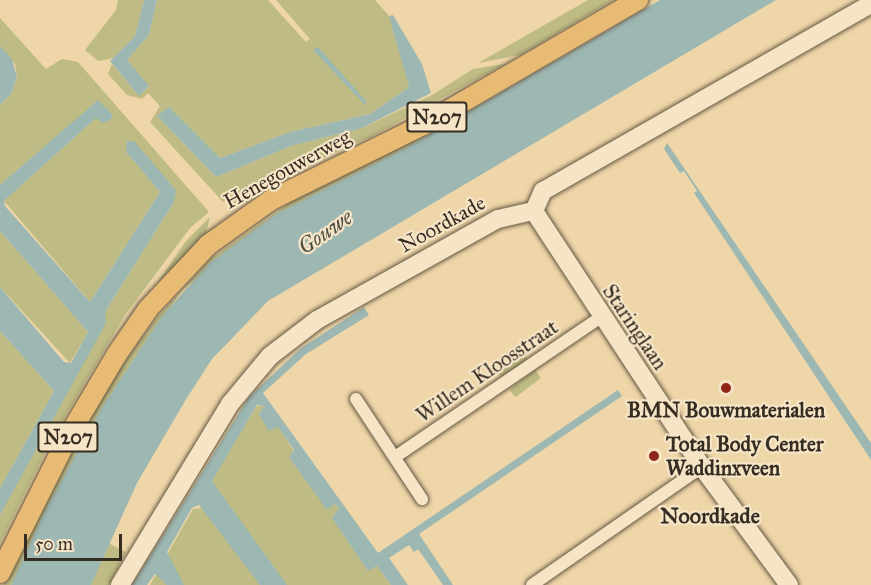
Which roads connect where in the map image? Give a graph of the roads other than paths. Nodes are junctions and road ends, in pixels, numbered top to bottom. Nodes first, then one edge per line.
1 (638, 0) edge
2 (871, 4) edge
3 (534, 211) junction
4 (601, 317) junction
5 (356, 399) dead end
6 (395, 457) junction
7 (702, 467) junction
8 (422, 499) dead end
9 (0, 573) edge
10 (535, 584) edge
11 (120, 585) edge
12 (789, 585) edge

1 - 9 main road, Henegouwerweg / N207
2 - 3 street
3 - 4 street, Staringlaan
3 - 11 street, Noordkade
4 - 6 street, Willem Kloosstraat
4 - 7 street, Staringlaan
5 - 6 street
6 - 8 street
7 - 10 street
7 - 12 street, Staringlaan

